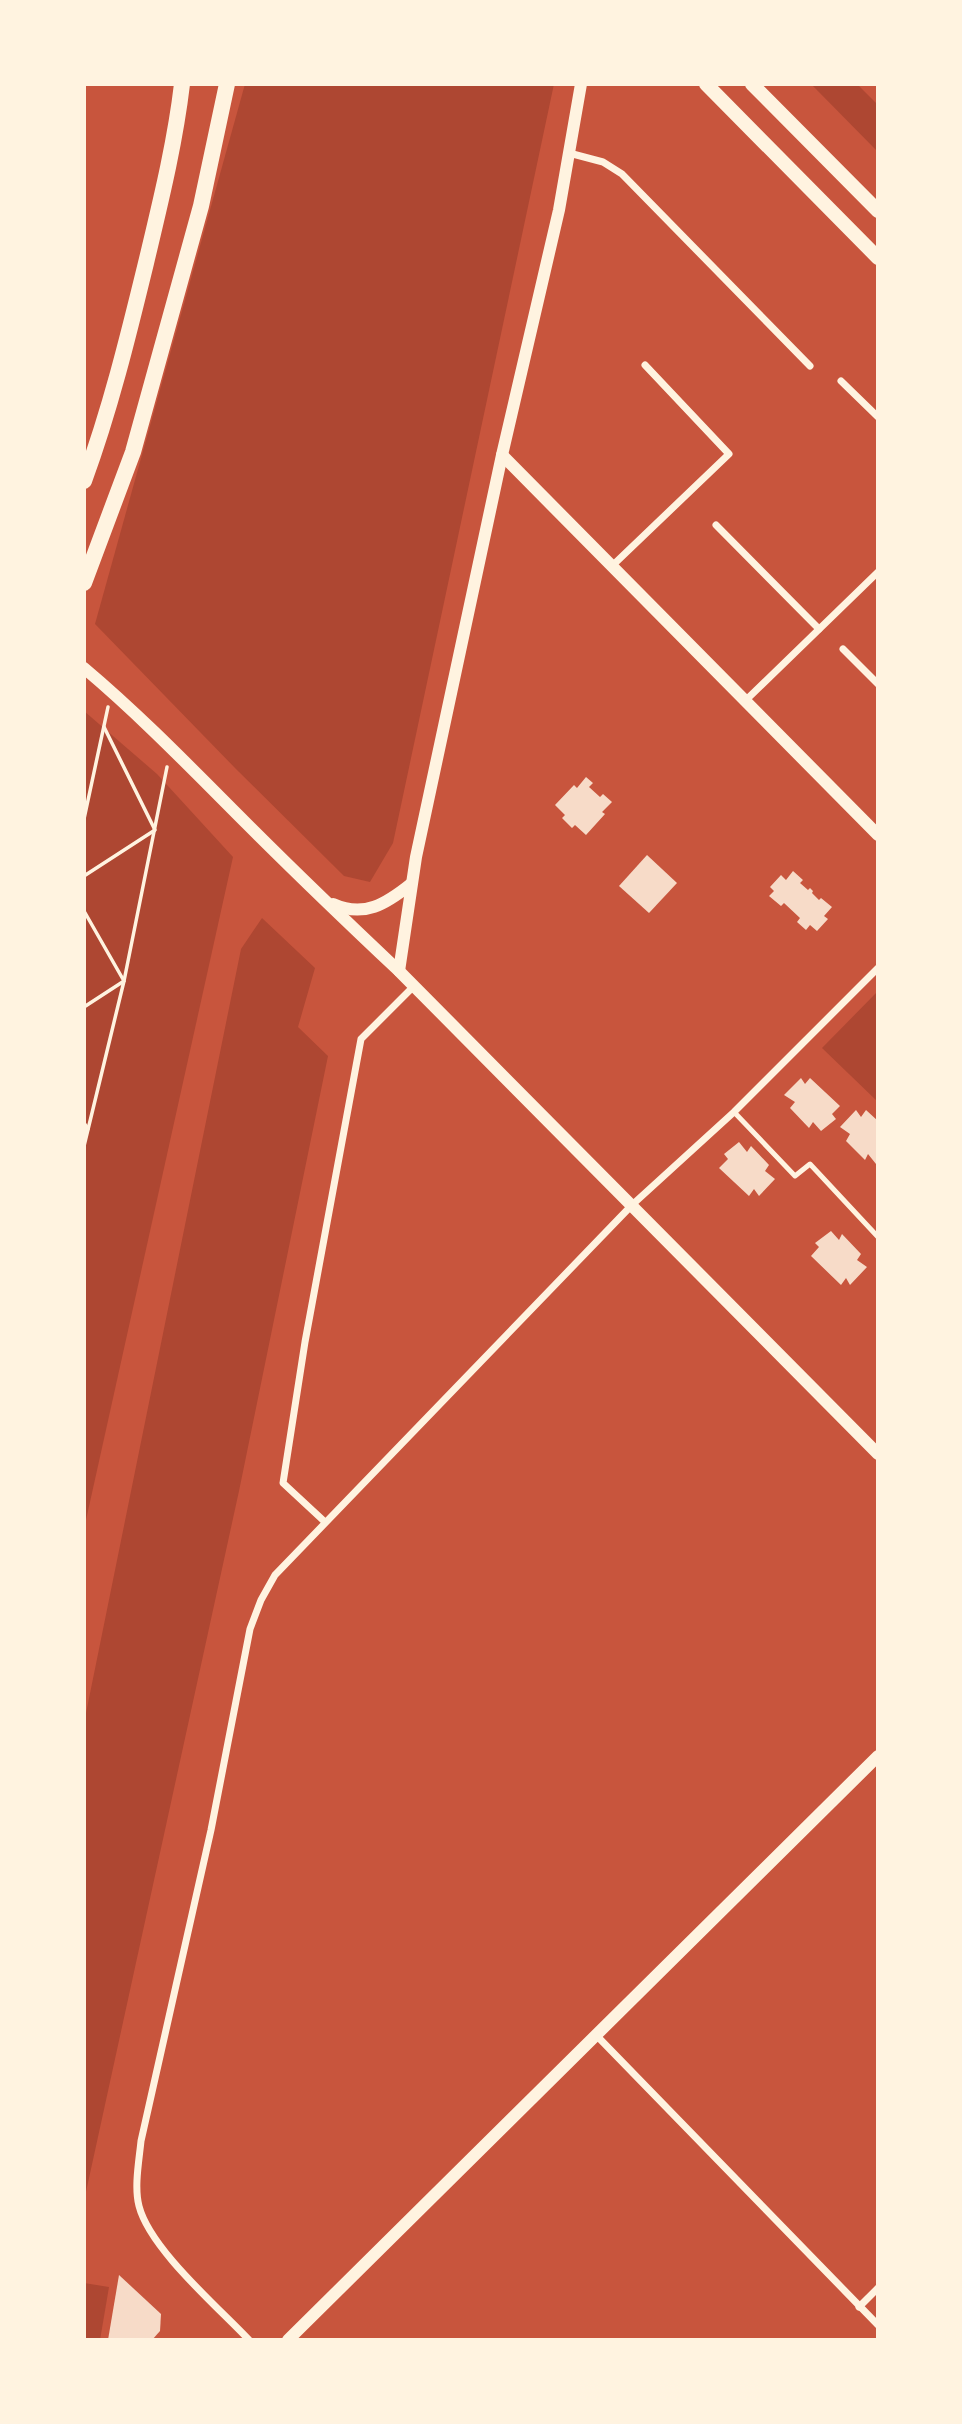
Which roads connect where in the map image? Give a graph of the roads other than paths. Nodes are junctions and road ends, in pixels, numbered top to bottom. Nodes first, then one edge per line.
1 (182, 84) edge
2 (227, 84) edge
3 (582, 84) edge
4 (706, 84) edge
5 (752, 84) edge
6 (569, 153) junction
7 (878, 211) edge
8 (878, 258) edge
9 (645, 365) dead end
10 (810, 366) dead end
11 (841, 381) dead end
12 (878, 417) edge
13 (502, 455) junction
14 (84, 481) edge
15 (716, 525) dead end
16 (612, 566) junction
17 (878, 572) edge
18 (84, 583) edge
19 (819, 629) junction
20 (843, 649) dead end
21 (84, 668) edge
22 (878, 684) edge
23 (745, 701) junction
24 (878, 835) edge
25 (411, 884) junction
26 (317, 895) junction
27 (878, 968) edge
28 (399, 971) junction
29 (414, 987) junction
30 (734, 1112) junction
31 (632, 1205) junction
32 (878, 1237) edge
33 (878, 1454) edge
34 (325, 1522) junction
35 (878, 1756) edge
36 (597, 2036) junction
37 (878, 2288) edge
38 (859, 2306) junction
39 (878, 2325) edge
40 (249, 2340) edge
41 (288, 2340) edge

1 - 14 main road
2 - 18 main road
3 - 6 street
4 - 8 main road
5 - 7 main road
6 - 10 street
6 - 13 street
9 - 16 street
11 - 12 street
13 - 16 street
13 - 25 street
15 - 19 street
16 - 23 street
17 - 19 street
19 - 23 street
20 - 22 street
21 - 26 street
23 - 24 street
25 - 26 street
25 - 28 street
26 - 28 street
27 - 30 street
28 - 29 street
29 - 31 street
29 - 34 street
30 - 31 street
30 - 32 lane
31 - 33 street
31 - 34 street
34 - 40 street
35 - 36 street
36 - 38 street
36 - 41 street
37 - 38 street
38 - 39 street

